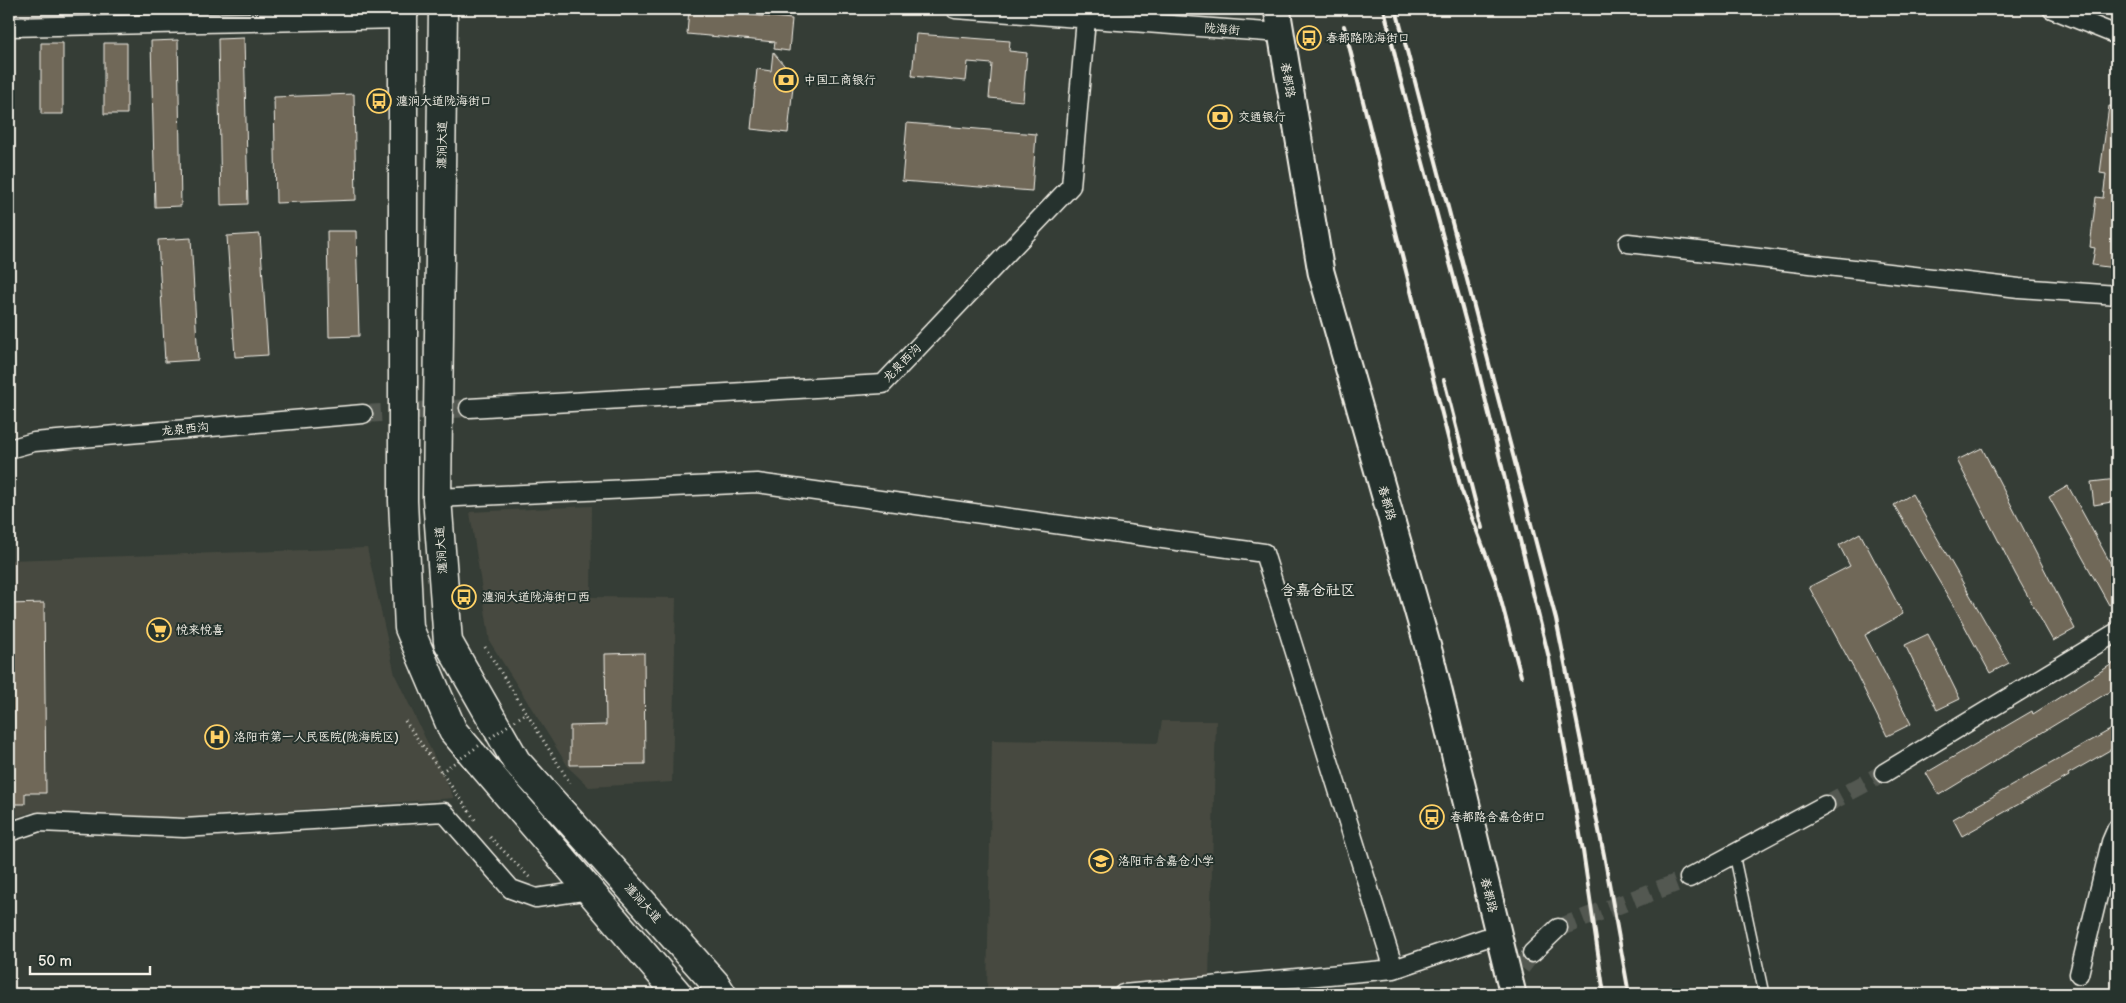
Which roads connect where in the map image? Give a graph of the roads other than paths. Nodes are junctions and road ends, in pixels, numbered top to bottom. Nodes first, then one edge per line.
1 (443, 9) edge
2 (955, 9) edge
3 (2052, 9) edge
4 (406, 12) edge
5 (1086, 19) junction
6 (1272, 20) edge
7 (9, 27) edge
8 (2117, 35) edge
9 (1628, 243) dead end
10 (2117, 294) edge
11 (468, 408) tunnel mouth
12 (363, 414) tunnel mouth
13 (9, 448) edge
14 (437, 498) junction
15 (2117, 632) edge
16 (1884, 773) tunnel mouth
17 (1825, 805) tunnel mouth
18 (2117, 828) edge
19 (9, 832) edge
20 (1734, 854) junction
21 (1690, 878) tunnel mouth
22 (589, 890) junction
23 (1558, 928) tunnel mouth
24 (1492, 937) junction
25 (1532, 953) tunnel mouth
26 (1394, 969) junction
27 (2079, 974) dead end
28 (678, 994) edge
29 (722, 994) edge
30 (1123, 994) edge
31 (1498, 994) edge
32 (1513, 994) edge
33 (1764, 994) edge

1 - 14 main road, 瀍涧大道
2 - 5 street, 陇海街
3 - 8 street
4 - 7 street
4 - 22 main road
5 - 6 street, 陇海街
5 - 11 street, 龙泉西沟
6 - 24 main road, 春都路
9 - 10 street
12 - 13 street, 龙泉西沟
14 - 26 street
14 - 29 main road, 瀍涧大道
15 - 16 street
17 - 20 street
18 - 27 street
19 - 22 street
20 - 21 street
20 - 33 lane
22 - 28 main road
23 - 25 street
24 - 26 street
24 - 31 main road, 春都路
24 - 32 main road, 春都路
26 - 30 street

